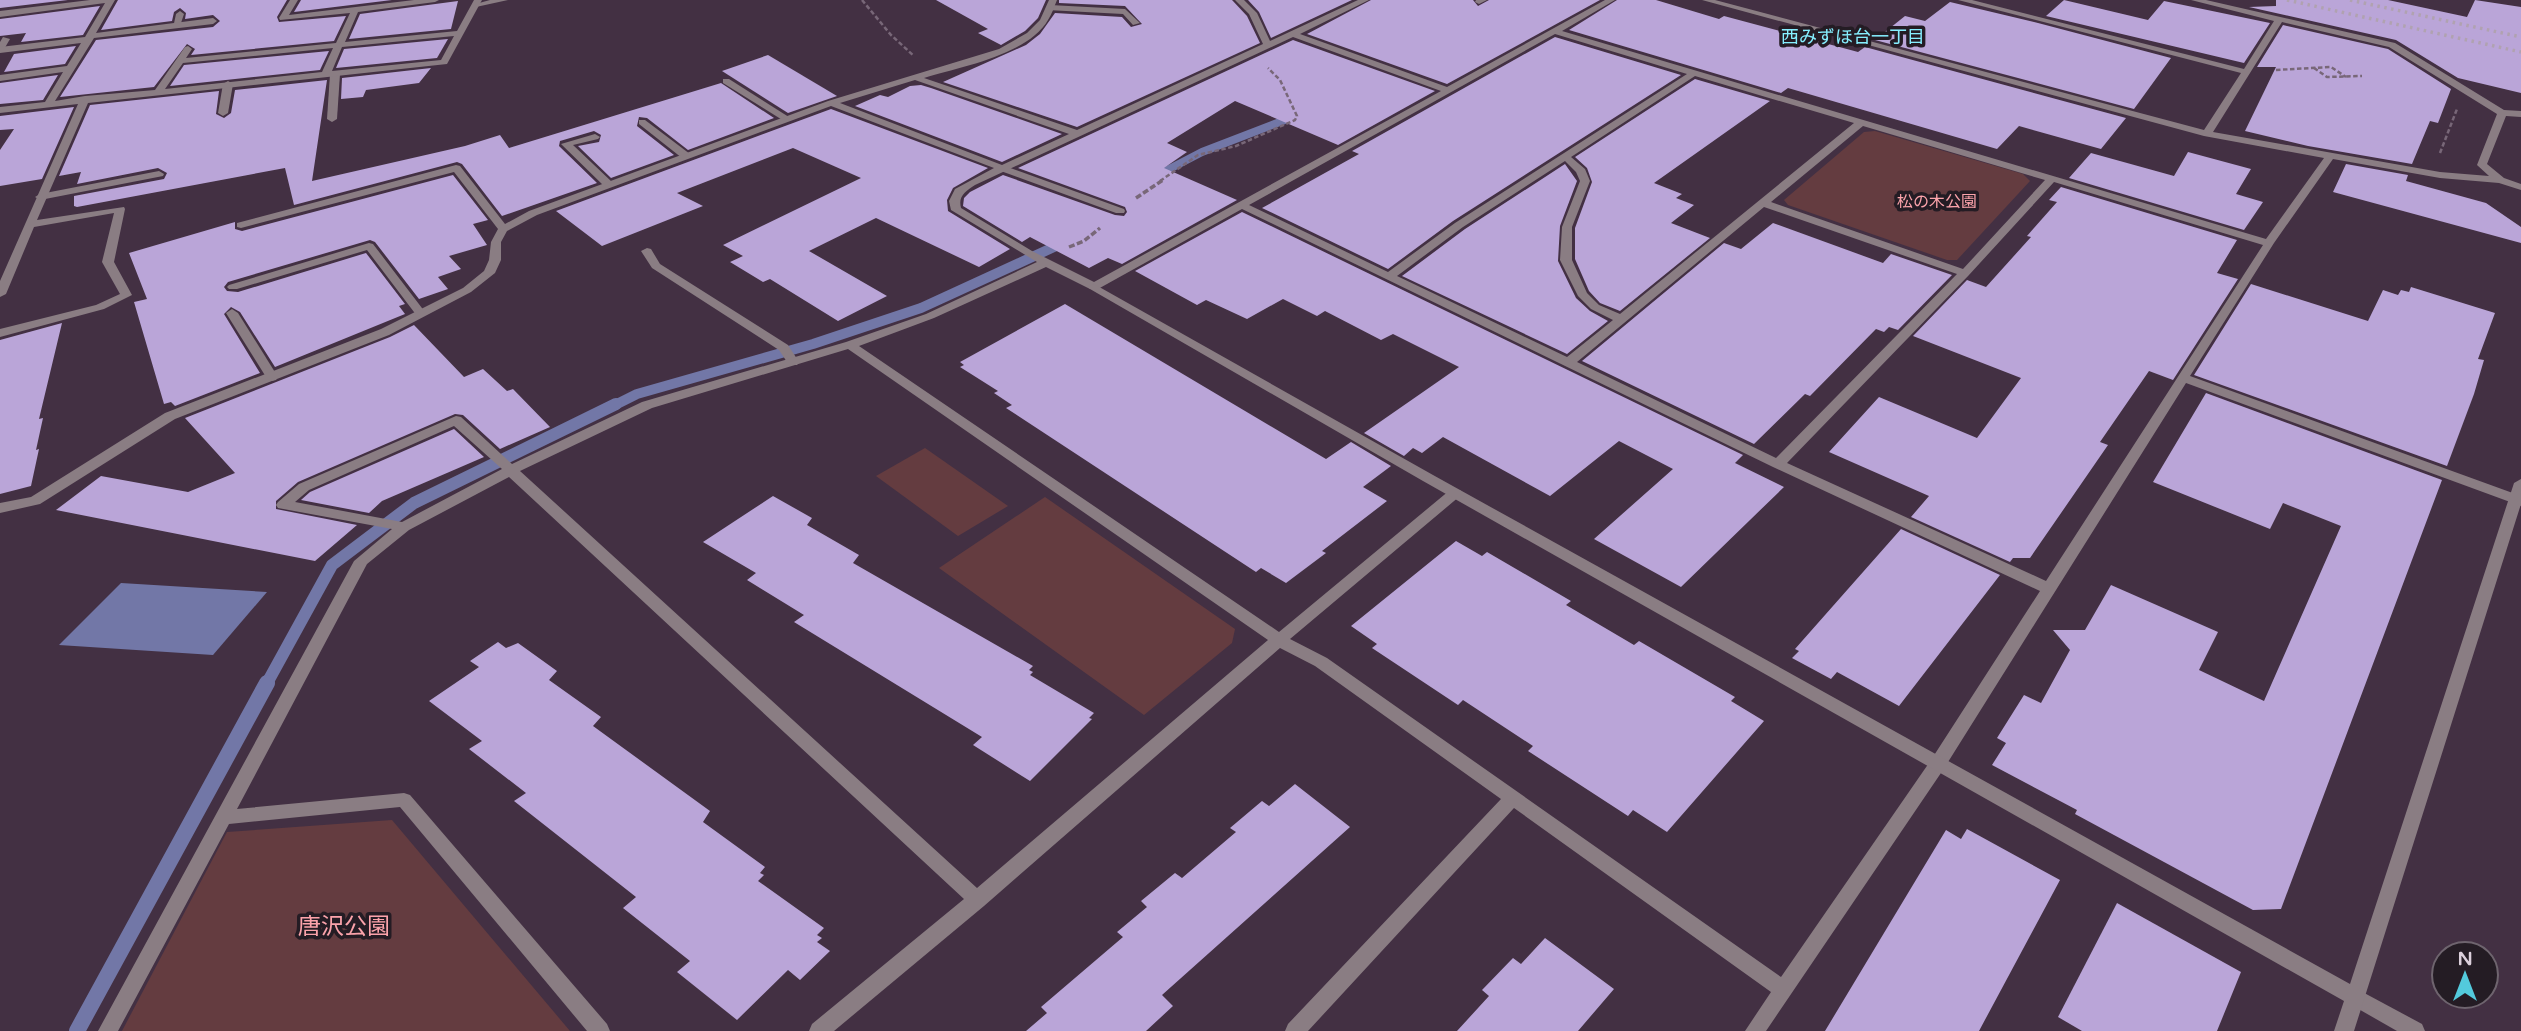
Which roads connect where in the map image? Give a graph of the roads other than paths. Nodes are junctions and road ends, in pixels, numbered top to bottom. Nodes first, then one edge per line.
1 (110, 0) edge
2 (294, 0) edge
3 (435, 0) edge
4 (504, 0) edge
5 (1239, 0) edge
6 (1364, 0) edge
7 (1611, 0) edge
8 (1706, 0) edge
9 (1962, 0) edge
10 (2195, 0) edge
11 (477, 3) edge
12 (1052, 4) edge
13 (355, 10) junction
14 (0, 14) edge
15 (180, 15) dead end
16 (2279, 20) junction
17 (213, 21) dead end
18 (1136, 23) dead end
19 (176, 26) junction
20 (1553, 31) junction
21 (460, 33) junction
22 (1293, 34) junction
23 (90, 38) junction
24 (6, 39) dead end
25 (338, 45) junction
26 (1268, 45) junction
27 (0, 49) edge
28 (188, 49) dead end
29 (180, 61) junction
30 (68, 69) junction
31 (2247, 71) junction
32 (1694, 73) junction
33 (331, 74) junction
34 (0, 78) edge
35 (917, 78) junction
36 (726, 81) dead end
37 (228, 84) junction
38 (1447, 90) junction
39 (159, 91) junction
40 (85, 99) junction
41 (831, 103) junction
42 (49, 104) junction
43 (0, 110) edge
44 (223, 113) dead end
45 (2501, 113) junction
46 (2521, 114) edge
47 (332, 119) dead end
48 (787, 119) junction
49 (1863, 121) junction
50 (642, 122) dead end
51 (1079, 134) junction
52 (2207, 134) junction
53 (595, 137) dead end
54 (686, 156) junction
55 (1566, 156) junction
56 (2330, 156) junction
57 (1002, 168) junction
58 (159, 174) dead end
59 (2052, 178) junction
60 (2500, 180) junction
61 (608, 184) junction
62 (2521, 187) edge
63 (2521, 193) edge
64 (40, 197) junction
65 (1763, 203) junction
66 (1243, 206) junction
67 (1118, 210) road end
68 (242, 225) dead end
69 (29, 226) junction
70 (503, 229) junction
71 (2269, 243) junction
72 (648, 251) dead end
73 (1043, 261) junction
74 (1965, 272) junction
75 (1388, 277) junction
76 (233, 287) dead end
77 (1094, 287) junction
78 (0, 294) edge
79 (232, 313) dead end
80 (421, 314) junction
81 (1621, 319) junction
82 (0, 332) edge
83 (849, 345) junction
84 (789, 356) junction
85 (1569, 362) junction
86 (272, 377) junction
87 (2183, 378) junction
88 (1778, 464) junction
89 (510, 468) junction
90 (1455, 494) junction
91 (2519, 494) edge
92 (0, 508) edge
93 (402, 527) junction
94 (2049, 589) junction
95 (1279, 640) junction
96 (1937, 765) junction
97 (1511, 800) junction
98 (224, 817) junction
99 (978, 900) junction
100 (1782, 989) junction
101 (2355, 997) junction
102 (108, 1031) edge
103 (600, 1031) edge
104 (819, 1031) edge
105 (1295, 1031) edge
106 (1755, 1031) edge
107 (2344, 1031) edge
108 (2415, 1031) edge

1 - 14 street
1 - 23 street
2 - 13 street
3 - 13 street
4 - 11 street
5 - 26 street
6 - 22 street
7 - 20 street
8 - 52 street
9 - 31 street
10 - 16 street
11 - 21 street
12 - 18 street
12 - 35 street
13 - 25 street
15 - 19 street
16 - 31 street
16 - 45 street
17 - 19 street
19 - 23 street
20 - 32 street
20 - 38 street
21 - 25 street
21 - 33 street
22 - 26 street
22 - 38 street
23 - 27 street
23 - 30 street
24 - 27 street
25 - 29 street
25 - 33 street
26 - 51 street
28 - 29 street
29 - 39 street
30 - 34 street
30 - 42 street
31 - 52 street
32 - 49 street
32 - 55 street
33 - 37 street
33 - 47 street
35 - 41 street
35 - 51 street
36 - 48 street
37 - 39 street
37 - 44 street
38 - 66 street
39 - 40 street
40 - 42 street
40 - 64 street
41 - 48 street
41 - 57 street
42 - 43 street
45 - 46 street
45 - 60 street
48 - 54 street
49 - 59 street
49 - 65 street
50 - 54 street
51 - 57 street
52 - 56 street
53 - 61 street
54 - 61 street
55 - 75 street
55 - 81 street
56 - 60 street
56 - 71 street
57 - 67 street
57 - 73 street
58 - 64 street
59 - 71 street
59 - 74 street
60 - 62 street
60 - 63 street
61 - 70 street
64 - 69 street
65 - 74 street
65 - 81 street
66 - 75 street
66 - 77 street
68 - 70 street
69 - 78 street
69 - 82 street
70 - 80 street
71 - 87 street
72 - 84 street
73 - 77 street
73 - 83 street
74 - 88 street
75 - 85 street
76 - 80 street
77 - 90 street
79 - 86 street
80 - 86 street
81 - 85 street
83 - 84 street
83 - 95 street
84 - 89 street
85 - 88 street
86 - 92 street
87 - 91 street
87 - 94 street
88 - 94 street
89 - 93 street
89 - 93 street
89 - 99 street
90 - 95 street
90 - 96 street
91 - 101 street
93 - 98 street
94 - 96 street
95 - 97 street
95 - 99 street
96 - 100 street
96 - 101 street
97 - 100 street
97 - 105 street
98 - 102 street
98 - 103 street
99 - 104 street
100 - 106 street
101 - 107 street
101 - 108 street

